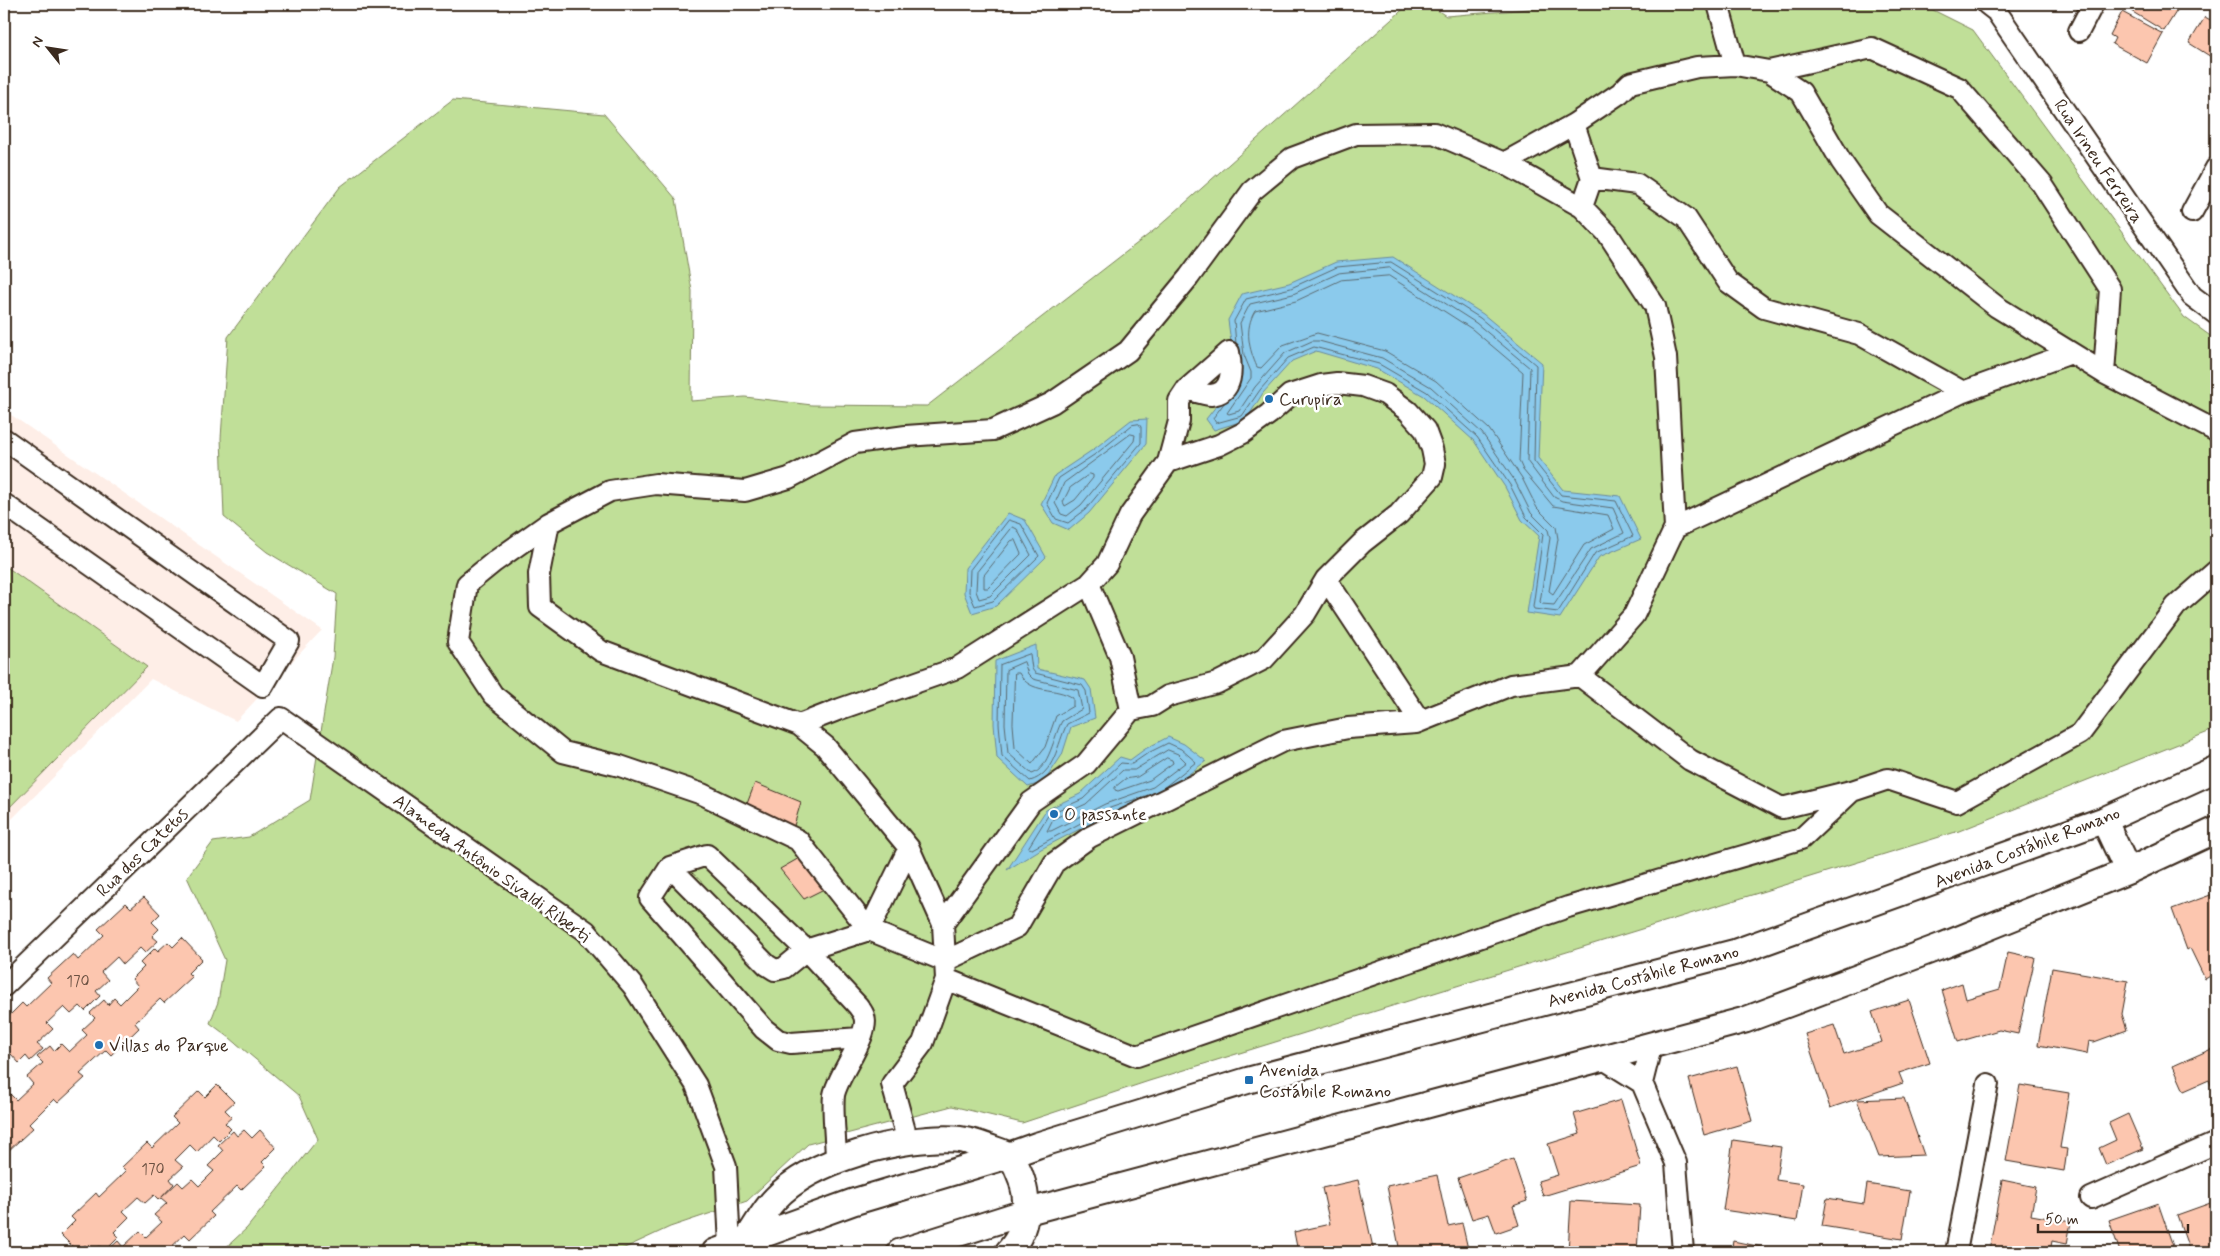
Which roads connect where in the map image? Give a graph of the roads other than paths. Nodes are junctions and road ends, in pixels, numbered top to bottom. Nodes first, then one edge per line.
1 (1718, 4) edge
2 (1987, 4) edge
3 (2093, 4) edge
4 (2079, 31) dead end
5 (1735, 65) junction
6 (1769, 71) junction
7 (1574, 124) junction
8 (1504, 163) junction
9 (2216, 168) edge
10 (1592, 178) junction
11 (1582, 206) junction
12 (2192, 212) dead end
13 (2216, 314) edge
14 (2071, 353) junction
15 (2104, 373) junction
16 (1187, 389) dead end
17 (1963, 392) junction
18 (2216, 431) edge
19 (4, 439) edge
20 (1168, 462) junction
21 (4, 504) edge
22 (549, 523) junction
23 (1675, 528) junction
24 (2216, 571) edge
25 (1326, 579) junction
26 (1089, 584) junction
27 (1580, 676) junction
28 (1131, 710) junction
29 (281, 718) joint
30 (1420, 721) junction
31 (799, 725) junction
32 (2216, 769) edge
33 (1852, 791) junction
34 (2104, 820) junction
35 (2216, 830) edge
36 (909, 848) junction
37 (670, 867) junction
38 (2128, 871) junction
39 (943, 924) junction
40 (870, 930) junction
41 (806, 950) junction
42 (945, 970) junction
43 (4, 986) edge
44 (860, 1038) junction
45 (1652, 1043) junction
46 (1602, 1058) junction
47 (1642, 1083) junction
48 (1988, 1084) dead end
49 (908, 1142) junction
50 (2216, 1143) edge
51 (1010, 1155) junction
52 (836, 1161) junction
53 (2091, 1198) dead end
54 (1026, 1212) junction
55 (731, 1246) edge
56 (900, 1252) edge
57 (1008, 1252) edge
58 (1683, 1252) edge
59 (1956, 1252) edge

1 - 5 street
2 - 13 street, Rua Irineu Ferreira
3 - 4 street
5 - 6 street
5 - 7 street
6 - 14 street
6 - 15 street
7 - 8 street
7 - 10 street
8 - 11 street
8 - 22 street
9 - 12 street
10 - 11 street
10 - 17 street
11 - 23 street
14 - 15 street
14 - 17 street
15 - 18 street
16 - 20 street
17 - 23 street
19 - 21 street
20 - 25 street
20 - 26 street
22 - 31 street
22 - 40 street
23 - 27 street
24 - 33 street
25 - 28 street
25 - 30 street
26 - 28 street
26 - 31 street
27 - 30 street
27 - 33 street
28 - 39 street
29 - 43 street, Rua dos Catetos
29 - 55 street, Alameda Antônio Sivaldi Riberti
30 - 42 street
31 - 36 street
32 - 34 main road, Avenida Costábile Romano
33 - 42 street
34 - 38 main road
34 - 51 main road, Avenida Costábile Romano
35 - 38 main road
36 - 39 street
36 - 40 street
37 - 41 street
37 - 41 street
37 - 44 street
38 - 45 main road
39 - 42 street
40 - 41 street
40 - 42 street
41 - 44 street
42 - 49 street
44 - 52 street
45 - 46 main road
45 - 47 street
46 - 47 street
46 - 54 main road
47 - 58 street
48 - 59 street
49 - 51 main road
49 - 52 main road
50 - 53 street
51 - 54 main road
51 - 55 main road, Avenida Costábile Romano
52 - 55 main road
54 - 56 main road
54 - 57 main road

